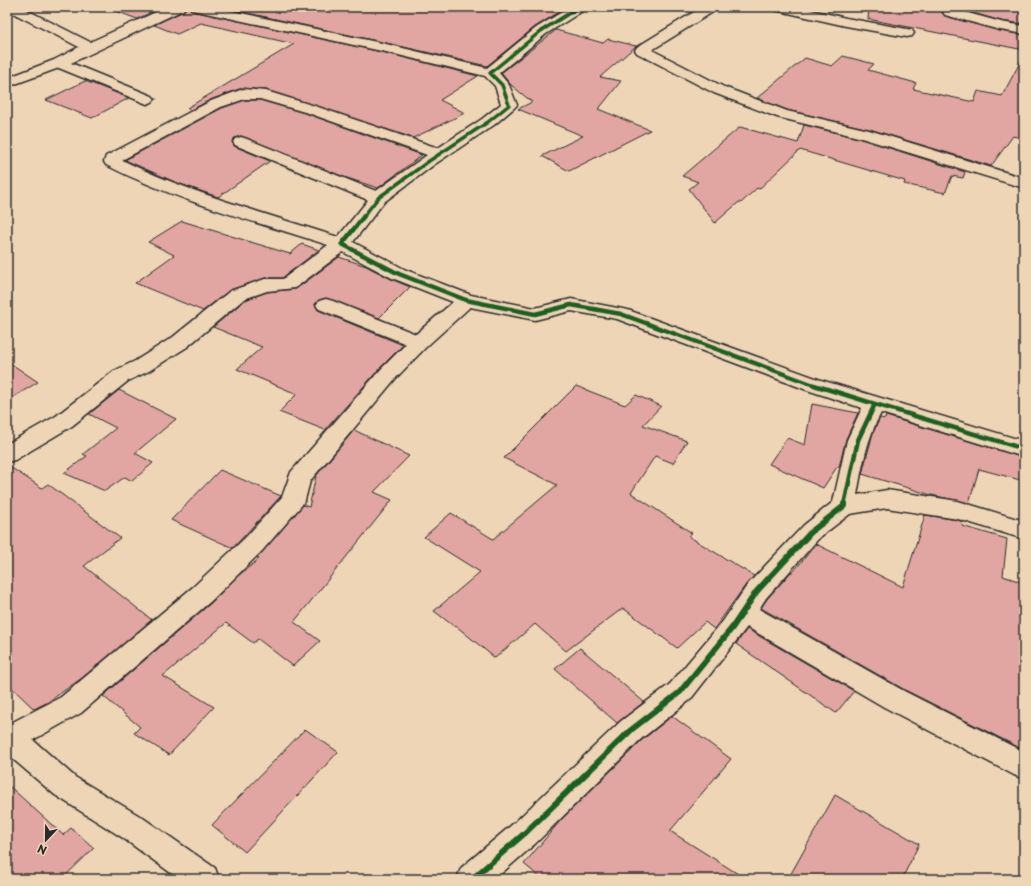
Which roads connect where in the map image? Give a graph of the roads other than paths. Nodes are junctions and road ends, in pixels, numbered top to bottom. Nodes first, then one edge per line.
1 (11, 7) edge
2 (178, 7) edge
3 (197, 7) edge
4 (579, 7) edge
5 (711, 7) edge
6 (780, 7) edge
7 (951, 7) edge
8 (1024, 30) edge
9 (907, 33) dead end
10 (90, 47) junction
11 (59, 63) junction
12 (490, 73) junction
13 (7, 83) edge
14 (147, 99) dead end
15 (241, 142) dead end
16 (439, 154) junction
17 (1024, 183) edge
18 (378, 198) junction
19 (342, 244) junction
20 (466, 300) junction
21 (326, 305) dead end
22 (419, 342) junction
23 (875, 404) junction
24 (1024, 449) edge
25 (7, 454) edge
26 (844, 506) junction
27 (1024, 530) edge
28 (742, 612) junction
29 (8, 739) edge
30 (1024, 766) edge
31 (204, 879) edge
32 (472, 879) edge

1 - 10 street
2 - 10 street
3 - 12 street
4 - 12 street
5 - 17 street
6 - 9 street
7 - 8 street
10 - 11 street
11 - 13 street
11 - 14 street
12 - 16 street
15 - 18 street
16 - 18 street
16 - 19 street
18 - 19 street
19 - 20 street
19 - 25 street
20 - 22 street
20 - 23 street
21 - 22 street
22 - 29 street
23 - 24 street
23 - 26 street
26 - 27 street
26 - 28 street
28 - 30 street
28 - 32 street
29 - 31 street

